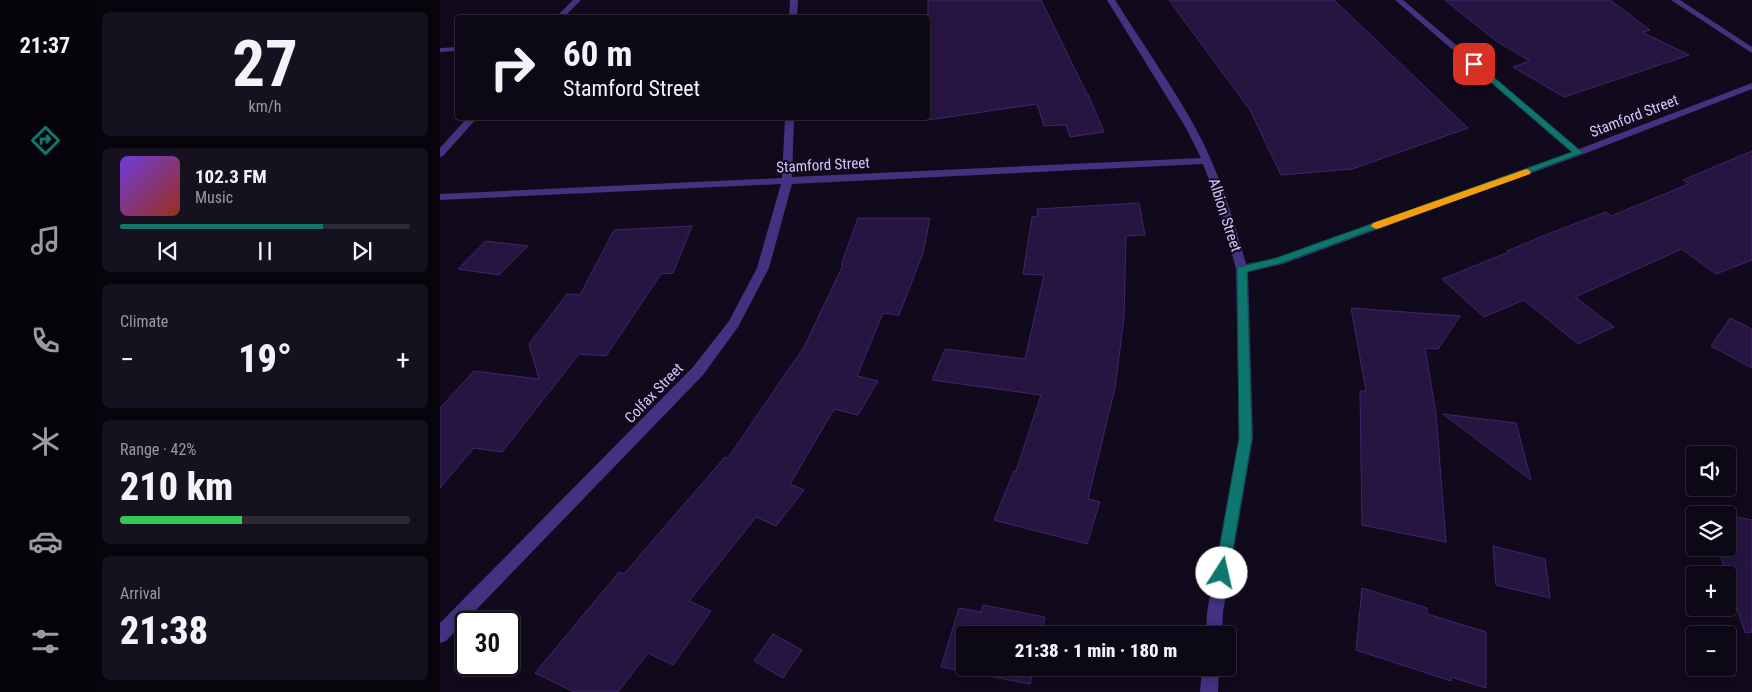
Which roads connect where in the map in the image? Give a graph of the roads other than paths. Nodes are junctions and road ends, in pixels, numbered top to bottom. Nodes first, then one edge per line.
1 (577, 0) edge
2 (794, 0) edge
3 (1111, 0) edge
4 (1399, 0) edge
5 (1675, 0) edge
6 (561, 15) edge
7 (793, 15) edge
8 (455, 49) edge
9 (440, 50) edge
10 (1752, 51) edge
11 (1752, 86) edge
12 (470, 120) edge
13 (789, 120) edge
14 (1578, 153) junction
15 (440, 154) edge
16 (1207, 160) junction
17 (786, 182) junction
18 (440, 197) edge
19 (1242, 270) junction
20 (1215, 626) edge
21 (440, 635) edge
22 (1210, 676) edge
23 (1209, 692) edge

1 - 6 street
2 - 7 street
3 - 16 street, Albion Street
4 - 14 street
5 - 10 street
8 - 9 street
11 - 14 street, Stamford Street
12 - 15 street
13 - 17 street, Colfax Street
14 - 19 street, Stamford Street
16 - 17 street, Stamford Street
16 - 19 street, Albion Street
17 - 18 street, Stamford Street
17 - 21 street, Colfax Street
19 - 20 street, Albion Street
22 - 23 street

